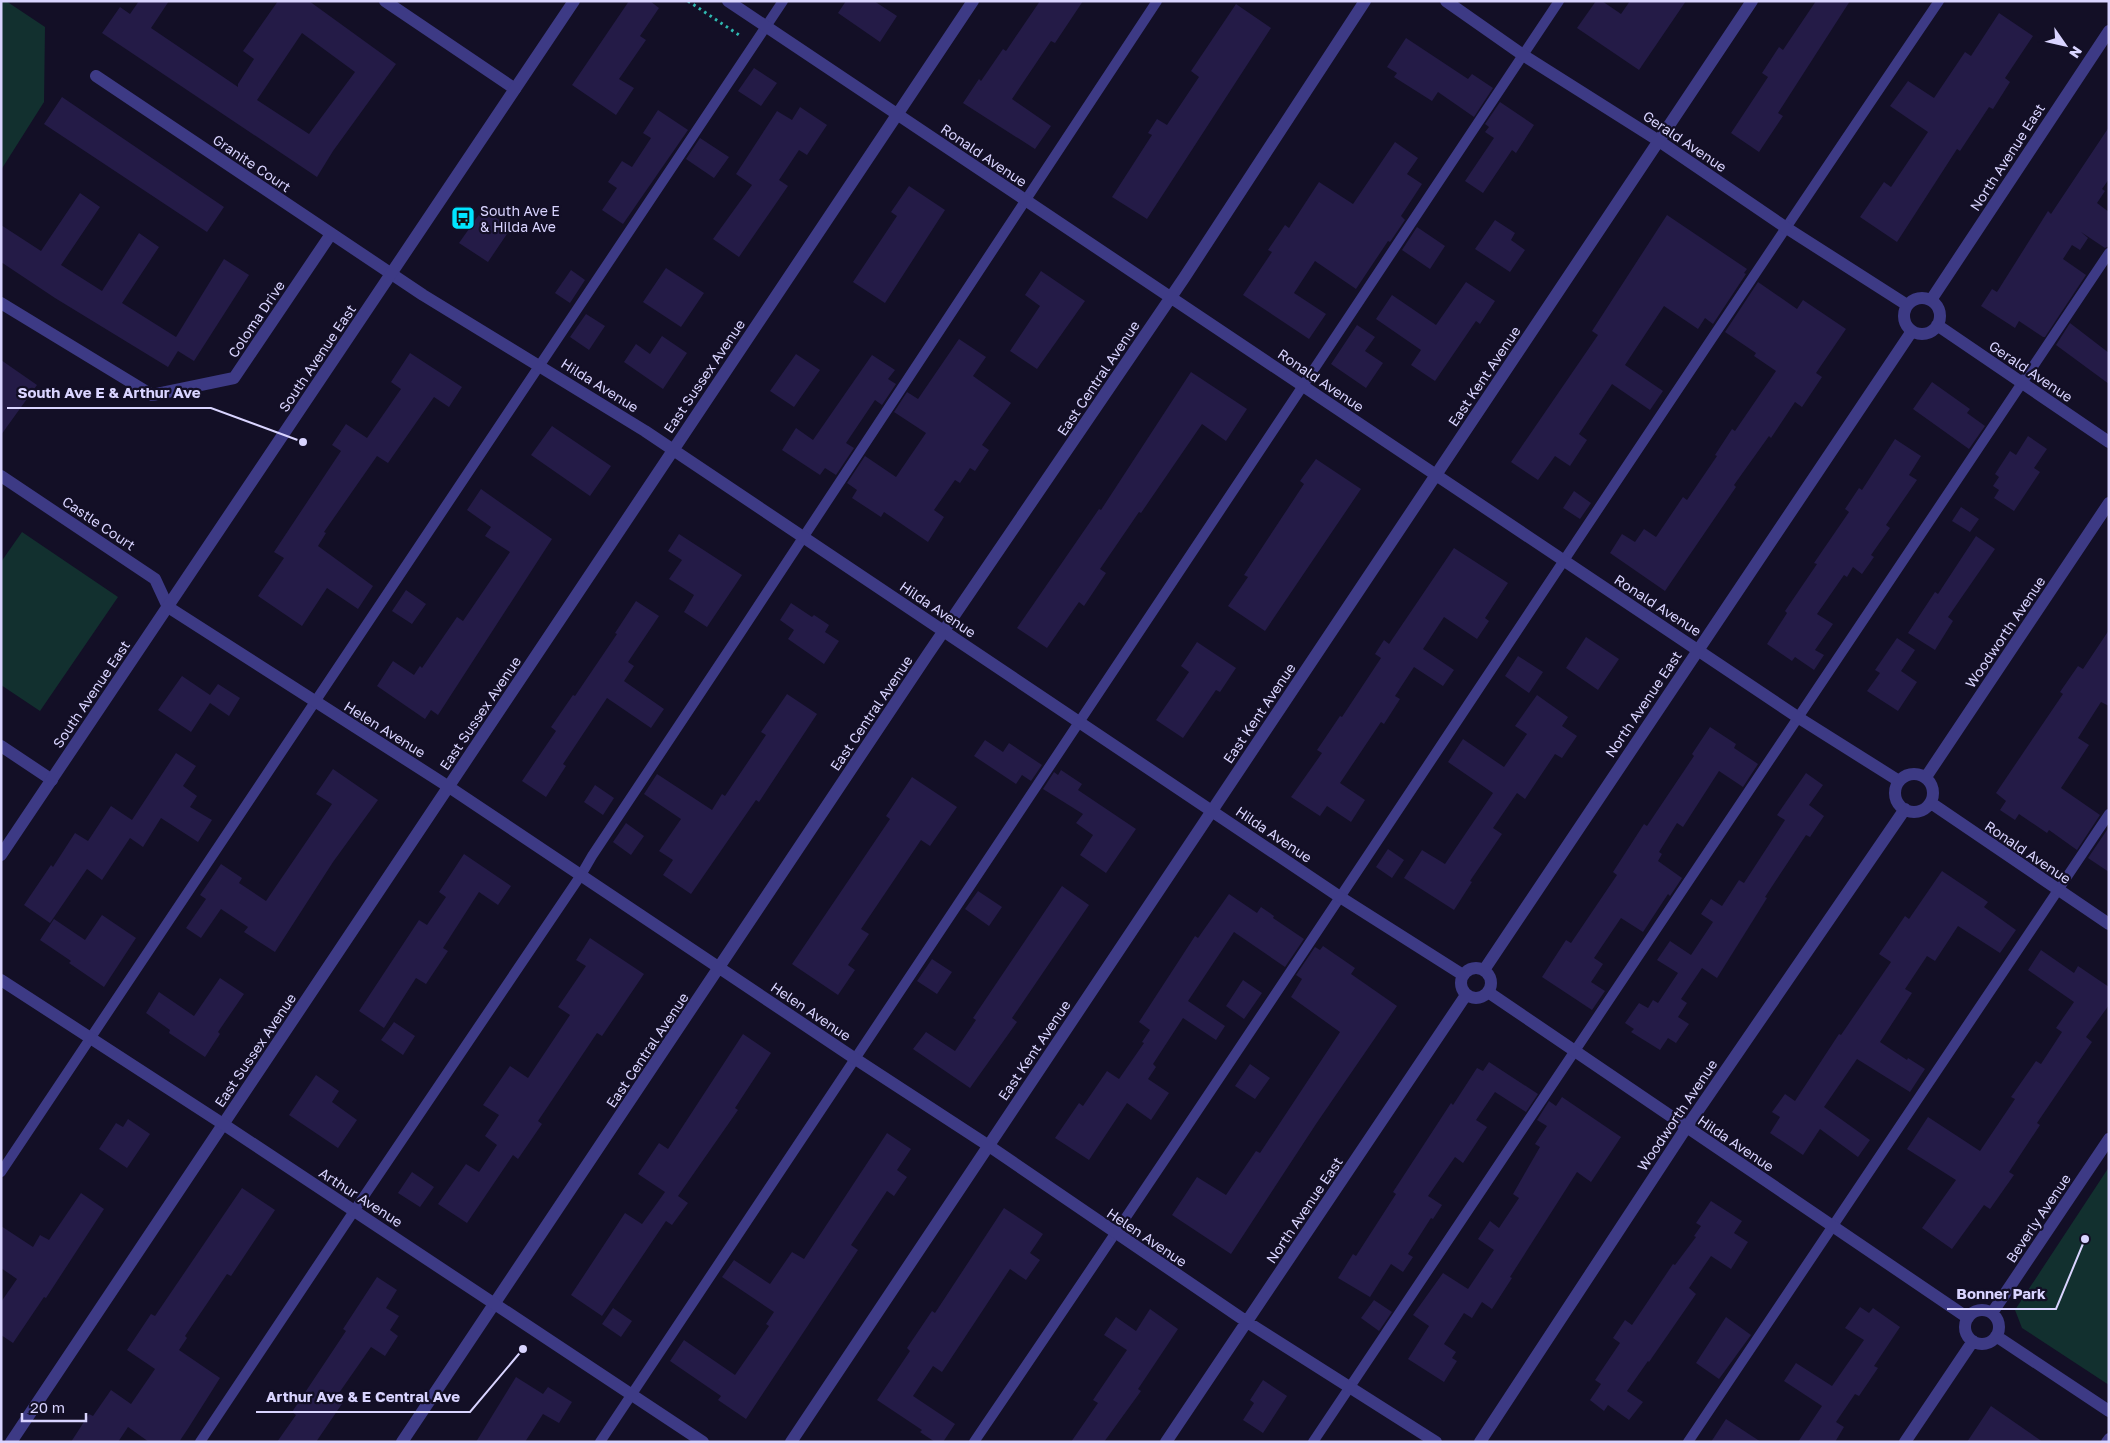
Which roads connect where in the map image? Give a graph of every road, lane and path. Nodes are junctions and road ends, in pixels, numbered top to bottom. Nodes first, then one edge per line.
1 (385, 1) edge
2 (574, 1) edge
3 (688, 1) edge
4 (728, 1) edge
5 (783, 1) edge
6 (973, 1) edge
7 (1157, 1) edge
8 (1365, 1) edge
9 (1446, 1) edge
10 (1559, 1) edge
11 (1752, 1) edge
12 (1939, 1) edge
13 (766, 26) junction
14 (2109, 31) edge
15 (754, 44) junction
16 (1523, 55) junction
17 (96, 76) dead end
18 (515, 89) junction
19 (897, 114) junction
20 (1659, 141) junction
21 (1025, 200) junction
22 (1785, 227) junction
23 (330, 234) junction
24 (2109, 253) edge
25 (392, 274) junction
26 (1171, 298) junction
27 (1931, 300) junction
28 (1, 303) edge
29 (1907, 305) junction
30 (1937, 325) junction
31 (1912, 331) junction
32 (538, 365) junction
33 (2023, 383) junction
34 (1302, 386) junction
35 (2109, 442) edge
36 (673, 450) junction
37 (1436, 475) junction
38 (1, 476) edge
39 (2109, 503) edge
40 (804, 538) junction
41 (1563, 560) junction
42 (168, 607) junction
43 (944, 630) junction
44 (1697, 649) junction
45 (314, 702) junction
46 (1799, 718) junction
47 (1080, 721) junction
48 (1, 746) edge
49 (1926, 777) junction
50 (52, 780) junction
51 (1899, 781) junction
52 (449, 787) junction
53 (1930, 803) junction
54 (1905, 809) junction
55 (1212, 810) junction
56 (2109, 814) edge
57 (1, 855) edge
58 (582, 875) junction
59 (2058, 890) junction
60 (1340, 897) junction
61 (2109, 924) edge
62 (720, 968) junction
63 (1484, 970) junction
64 (1463, 975) junction
65 (1, 980) edge
66 (1488, 992) junction
67 (1466, 996) junction
68 (90, 1040) junction
69 (1576, 1050) junction
70 (854, 1058) junction
71 (223, 1124) junction
72 (1686, 1128) junction
73 (2109, 1139) edge
74 (988, 1146) junction
75 (1, 1172) edge
76 (354, 1211) junction
77 (1831, 1225) junction
78 (1116, 1234) junction
79 (496, 1304) junction
80 (1992, 1313) junction
81 (1968, 1318) junction
82 (1247, 1322) junction
83 (1996, 1336) junction
84 (1973, 1341) junction
85 (1348, 1388) junction
86 (631, 1394) junction
87 (2109, 1412) edge
88 (2109, 1438) edge
89 (11, 1442) edge
90 (200, 1442) edge
91 (402, 1442) edge
92 (600, 1442) edge
93 (703, 1442) edge
94 (791, 1442) edge
95 (974, 1442) edge
96 (1166, 1442) edge
97 (1313, 1442) edge
98 (1436, 1442) edge
99 (1480, 1442) edge
100 (1688, 1442) edge
101 (1905, 1442) edge
102 (2106, 1442) edge

1 - 18 street
2 - 18 street, South Avenue East
3 - 15 path
4 - 13 street, Ronald Avenue
5 - 13 lane
6 - 19 street, East Sussex Avenue
7 - 21 lane
8 - 26 street, East Central Avenue
9 - 16 street, Gerald Avenue
10 - 16 lane
11 - 20 street, East Kent Avenue
12 - 22 lane
13 - 15 lane
13 - 19 street, Ronald Avenue
14 - 27 street, North Avenue East
15 - 32 lane
16 - 20 street, Gerald Avenue
16 - 34 lane
17 - 23 street, Granite Court
18 - 25 street, South Avenue East
19 - 21 street, Ronald Avenue
19 - 36 street, East Sussex Avenue
20 - 22 street, Gerald Avenue
20 - 37 street, East Kent Avenue
21 - 26 street, Ronald Avenue
21 - 40 lane
22 - 29 street, Gerald Avenue
22 - 41 lane
23 - 25 street, Granite Court
23 - 28 street, Coloma Drive
24 - 33 lane
25 - 32 street, Hilda Avenue
25 - 42 street, South Avenue East
26 - 34 street, Ronald Avenue
26 - 43 street, East Central Avenue
27 - 29 street
27 - 30 street
29 - 31 street
30 - 31 street
30 - 33 street, Gerald Avenue
31 - 44 street, North Avenue East
32 - 36 street, Hilda Avenue
32 - 45 lane
33 - 35 street, Gerald Avenue
33 - 46 lane
34 - 37 street, Ronald Avenue
34 - 47 lane
36 - 40 street, Hilda Avenue
36 - 52 street, East Sussex Avenue
37 - 41 street, Ronald Avenue
37 - 55 street, East Kent Avenue
38 - 42 street, Castle Court
39 - 49 street, Woodworth Avenue
40 - 43 street, Hilda Avenue
40 - 58 lane
41 - 44 street, Ronald Avenue
41 - 60 lane
42 - 45 street, Helen Avenue
42 - 50 street, South Avenue East
43 - 47 street, Hilda Avenue
43 - 62 street, East Central Avenue
44 - 46 street, Ronald Avenue
44 - 63 street, North Avenue East
45 - 52 street, Helen Avenue
45 - 68 lane
46 - 51 street, Ronald Avenue
46 - 69 lane
47 - 55 street, Hilda Avenue
47 - 70 lane
48 - 50 street
49 - 51 street
49 - 53 street
50 - 57 street, South Avenue East
51 - 54 street
52 - 58 street, Helen Avenue
52 - 71 street, East Sussex Avenue
53 - 54 street
53 - 59 street, Ronald Avenue
54 - 72 street, Woodworth Avenue
55 - 60 street, Hilda Avenue
55 - 74 street, East Kent Avenue
56 - 59 lane
58 - 62 street, Helen Avenue
58 - 76 lane
59 - 61 street, Ronald Avenue
59 - 77 lane
60 - 64 street, Hilda Avenue
60 - 78 lane
62 - 70 street, Helen Avenue
62 - 79 street, East Central Avenue
63 - 64 street
63 - 66 street
64 - 67 street
65 - 68 street, Arthur Avenue
66 - 67 street
66 - 69 street, Hilda Avenue
67 - 82 street, North Avenue East
68 - 71 street, Arthur Avenue
68 - 75 lane
69 - 72 street, Hilda Avenue
69 - 85 lane
70 - 74 street, Helen Avenue
70 - 86 lane
71 - 76 street, Arthur Avenue
71 - 89 street, East Sussex Avenue
72 - 77 street, Hilda Avenue
72 - 99 street, Woodworth Avenue
73 - 80 street, Beverly Avenue
74 - 78 street, Helen Avenue
74 - 94 street, East Kent Avenue
76 - 79 street, Arthur Avenue
76 - 90 lane
77 - 81 street, Hilda Avenue
77 - 100 lane
78 - 82 street, Helen Avenue
78 - 95 lane
79 - 86 street, Arthur Avenue
79 - 91 street, East Central Avenue
80 - 81 street
80 - 83 street
81 - 84 street
82 - 85 street, Helen Avenue
82 - 96 street, North Avenue East
83 - 84 street
83 - 87 street
84 - 101 street
85 - 97 lane
85 - 98 street, Helen Avenue
86 - 92 lane
86 - 93 street, Arthur Avenue
88 - 102 lane

